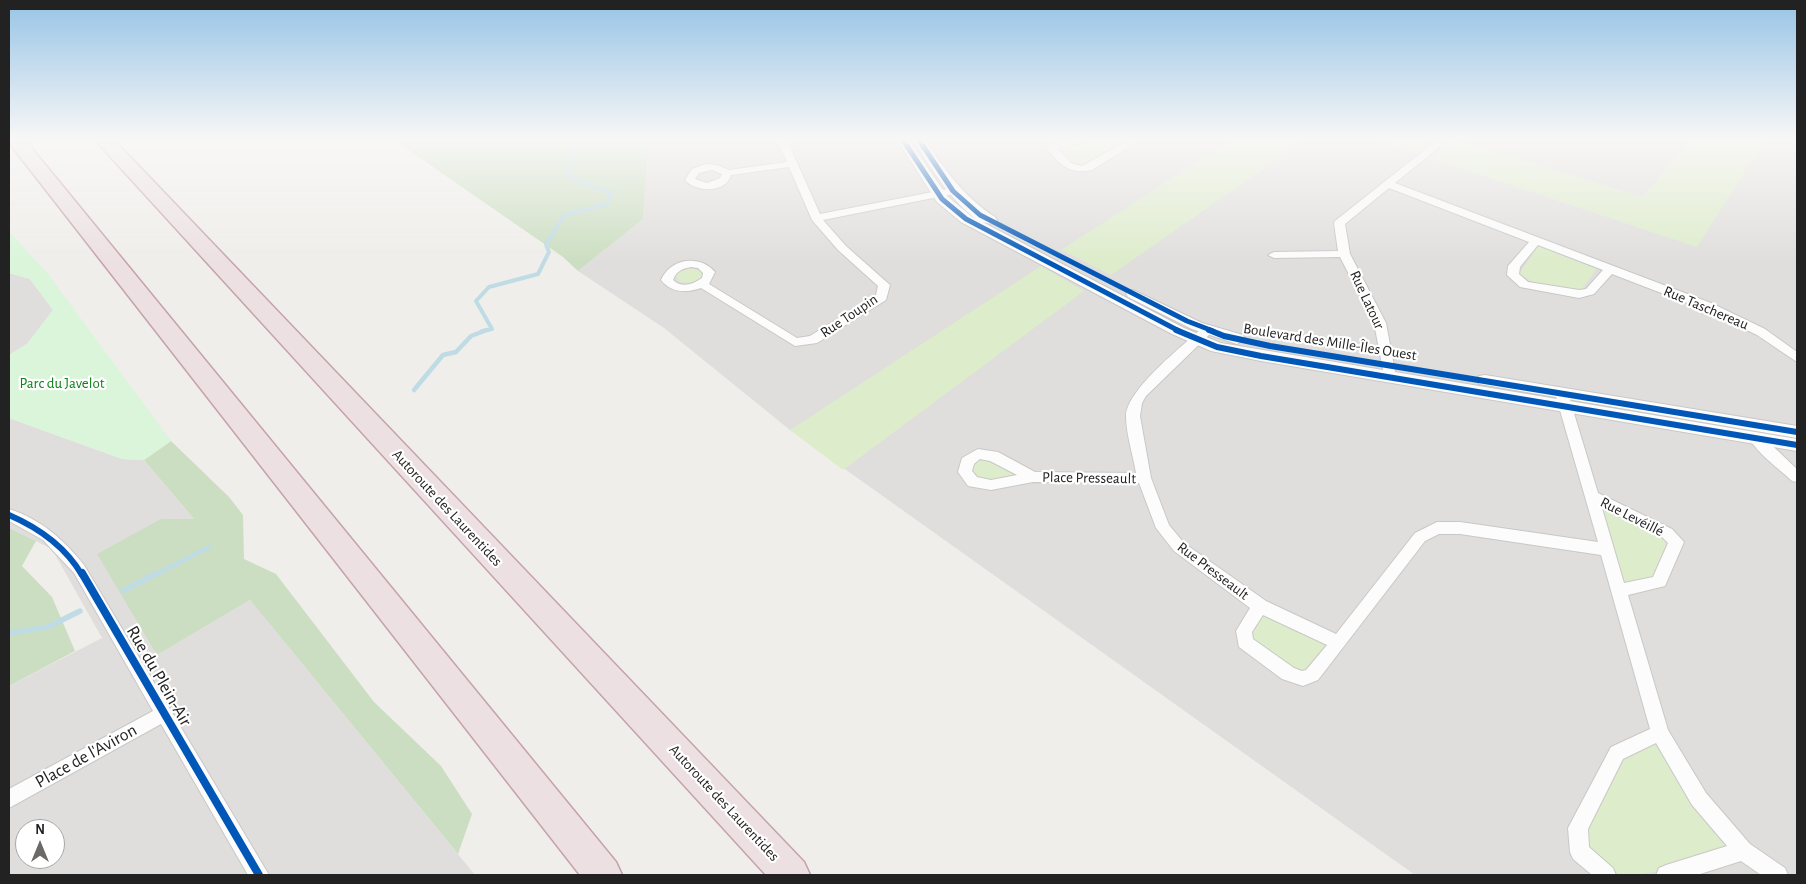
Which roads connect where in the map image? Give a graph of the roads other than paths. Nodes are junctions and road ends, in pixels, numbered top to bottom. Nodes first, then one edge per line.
1 (49, 181) edge
2 (143, 181) edge
3 (800, 181) edge
4 (936, 181) edge
5 (940, 181) edge
6 (1390, 181) edge
7 (1387, 184) junction
8 (946, 193) junction
9 (816, 218) junction
10 (1536, 241) junction
11 (1344, 254) junction
12 (1274, 255) dead end
13 (1609, 270) junction
14 (702, 284) dead end
15 (1202, 335) junction
16 (1797, 358) edge
17 (1389, 371) junction
18 (1564, 399) junction
19 (1797, 432) edge
20 (1755, 437) junction
21 (1797, 445) edge
22 (1033, 477) dead end
23 (1797, 477) edge
24 (1144, 478) junction
25 (1592, 497) junction
26 (9, 514) edge
27 (1608, 550) junction
28 (1619, 590) junction
29 (1260, 606) junction
30 (1339, 643) junction
31 (163, 714) junction
32 (1660, 733) junction
33 (9, 799) edge
34 (1743, 851) junction
35 (259, 875) edge
36 (603, 875) edge
37 (792, 875) edge
38 (1606, 875) edge
39 (1666, 875) edge
40 (1778, 875) edge

1 - 36 highway
2 - 37 highway, Autoroute des Laurentides
3 - 9 street, Rue Toupin
4 - 8 street, Boulevard des Mille-Îles Ouest
5 - 8 street, Boulevard des Mille-Îles Ouest
6 - 7 street, Rue Latour
7 - 10 street, Rue Taschereau
7 - 11 street, Rue Latour
8 - 9 street
8 - 15 street, Boulevard des Mille-Îles Ouest
9 - 14 street, Rue Toupin
10 - 13 street, Rue Taschereau
10 - 13 street
11 - 12 street, Rue Latour
11 - 17 street, Rue Latour
13 - 16 street, Rue Taschereau
15 - 17 street, Boulevard des Mille-Îles Ouest
15 - 24 street, Rue Presseault
17 - 18 street, Boulevard des Mille-Îles Ouest
18 - 19 street, Boulevard des Mille-Îles Ouest
18 - 20 street, Boulevard des Mille-Îles Ouest
18 - 25 street, Rue Levéillé
20 - 21 street, Boulevard des Mille-Îles Ouest
20 - 23 street
22 - 24 street, Place Presseault
24 - 29 street, Rue Presseault
25 - 27 street, Rue Levéillé
25 - 28 street, Rue Levéillé
26 - 31 street, Rue du Plein-Air
27 - 28 street, Rue Levéillé
27 - 30 street, Rue Presseault
28 - 32 street, Rue Levéillé
29 - 30 street, Rue Presseault
29 - 30 street, Rue Presseault
31 - 33 street, Place de l'Aviron
31 - 35 street, Rue du Plein-Air
32 - 34 street, Rue Levéillé
32 - 38 street
34 - 39 street
34 - 40 street, Rue Levéillé

